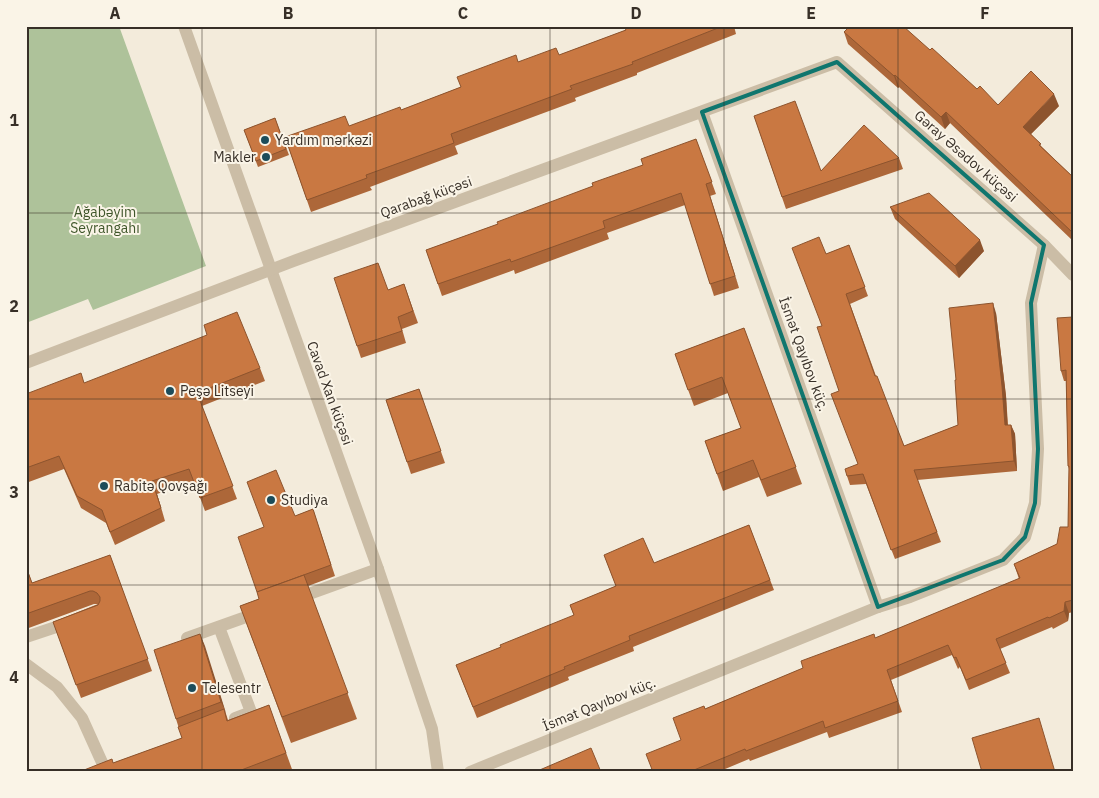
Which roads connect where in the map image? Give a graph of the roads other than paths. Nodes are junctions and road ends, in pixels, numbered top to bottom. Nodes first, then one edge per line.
1 (184, 26) edge
2 (837, 62) joint
3 (702, 112) junction
4 (1044, 245) junction
5 (271, 270) junction
6 (1073, 275) edge
7 (26, 363) edge
8 (378, 568) junction
9 (878, 607) junction
10 (80, 619) edge
11 (219, 627) junction
12 (26, 638) edge
13 (187, 638) edge
14 (26, 664) edge
15 (224, 722) edge
16 (118, 764) edge
17 (102, 770) edge
18 (478, 770) edge
19 (438, 772) edge

1 - 5 street, Cavad Xan küçəsi
2 - 3 street, Qarabağ küçəsi
2 - 4 street, Gəray Əsədov küçəsi
3 - 5 street, Qarabağ küçəsi
3 - 9 street, İsmət Qayıbov küç.
4 - 6 street, Gəray Əsədov küçəsi
4 - 9 street, İsmət Qayıbov küç.
5 - 7 street, Qarabağ küçəsi
5 - 8 street, Cavad Xan küçəsi
8 - 11 street
8 - 19 street, Cavad Xan küçəsi
9 - 18 street, İsmət Qayıbov küç.
10 - 12 street
11 - 13 street
11 - 15 street
14 - 17 street
16 - 17 street

